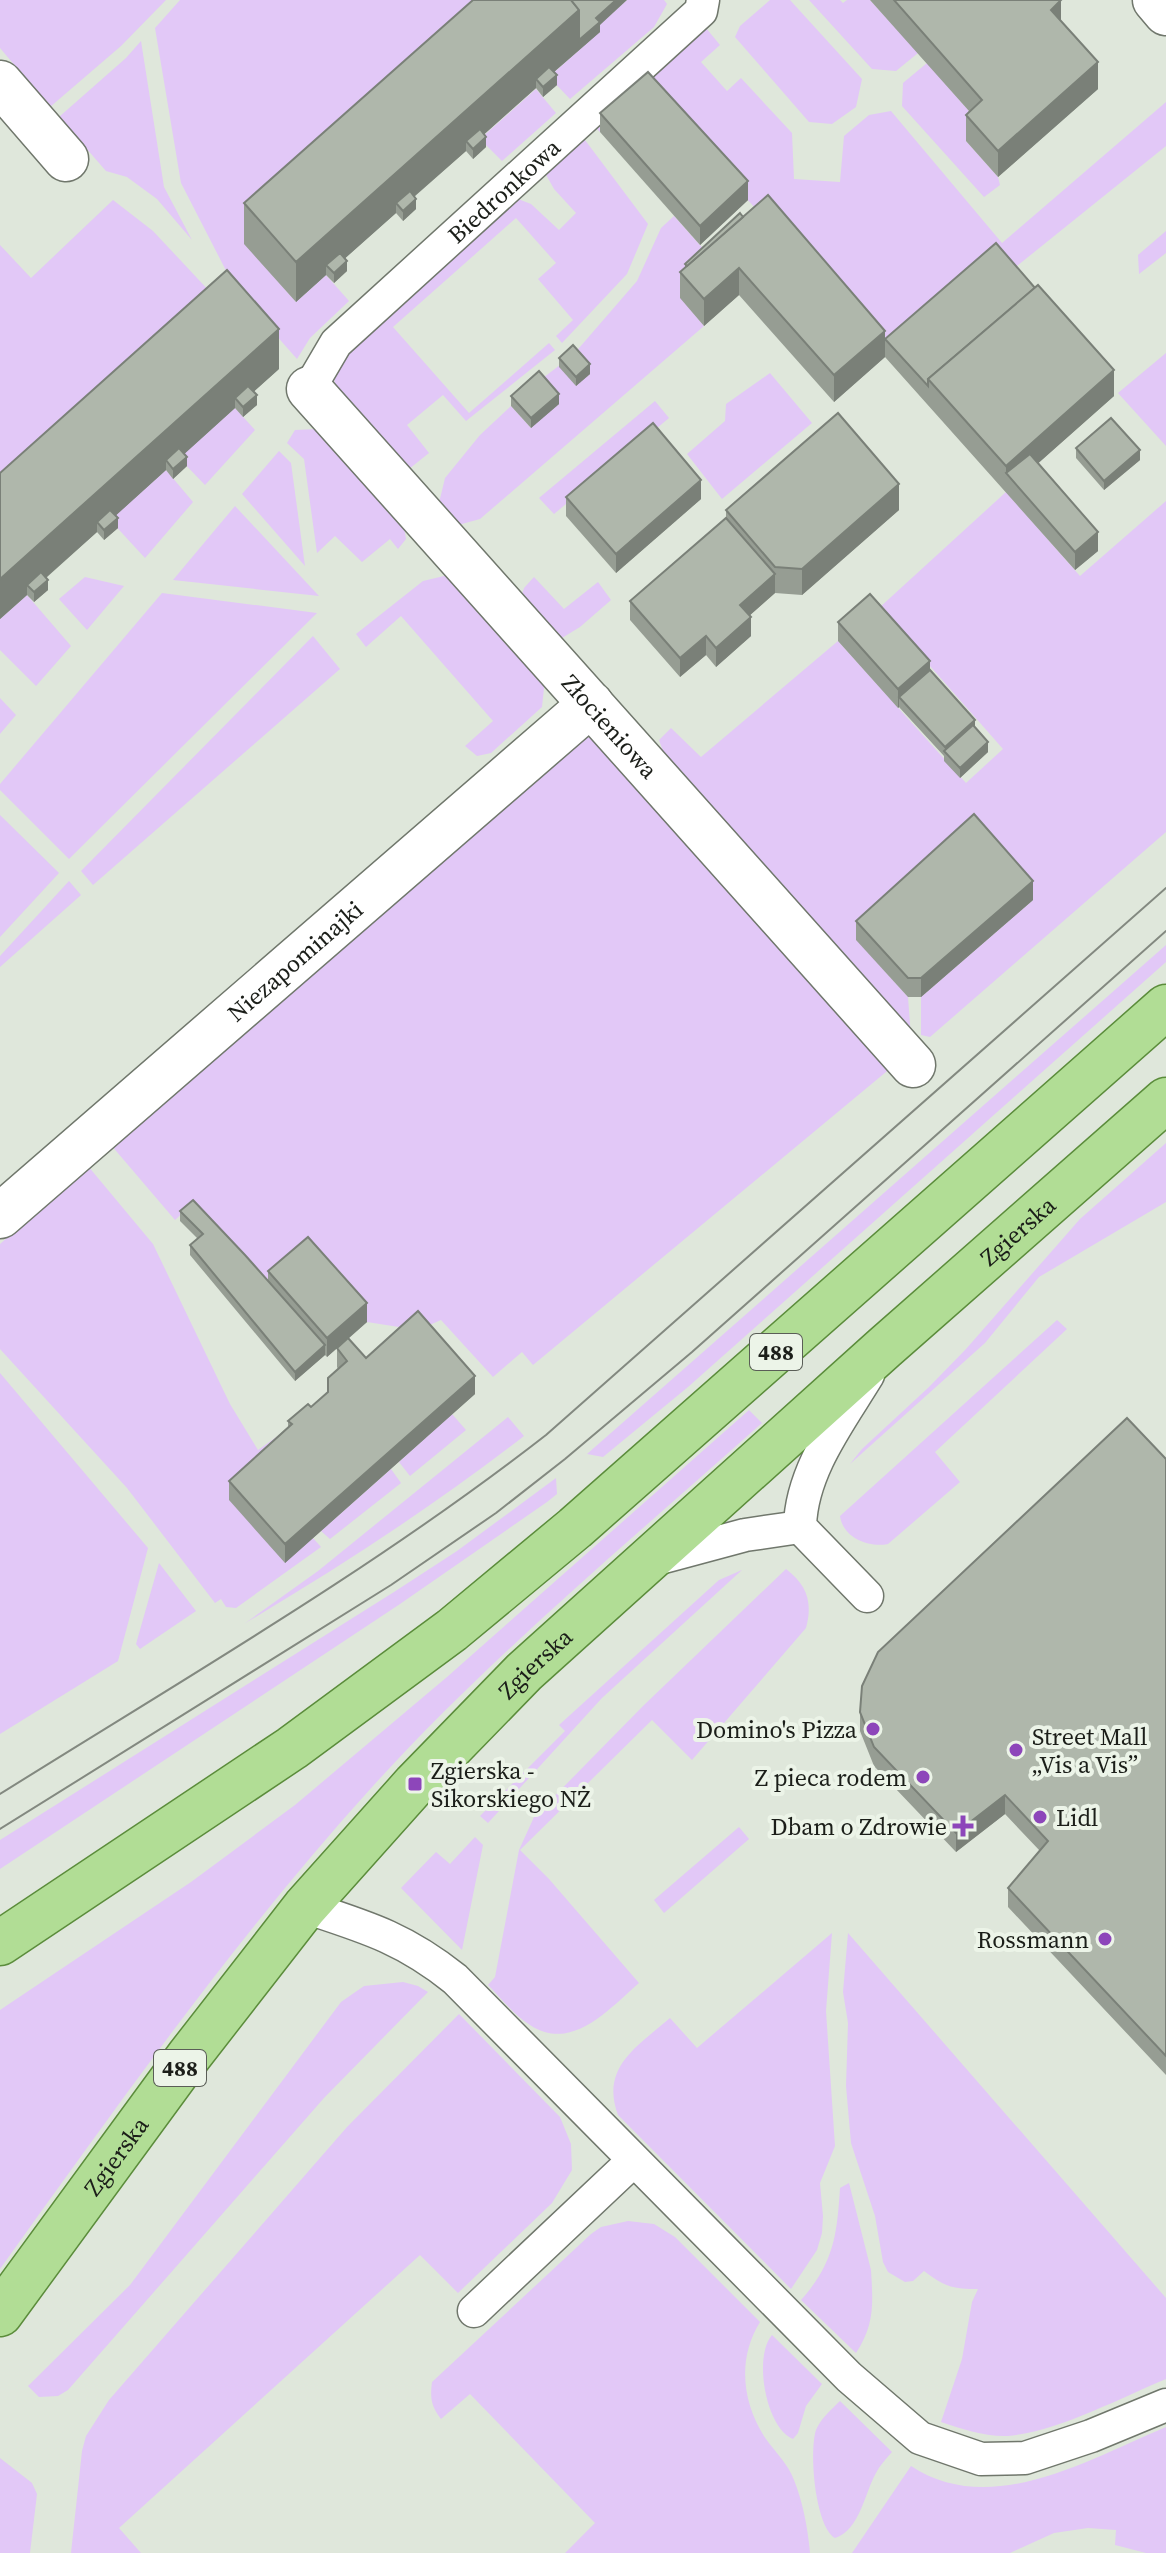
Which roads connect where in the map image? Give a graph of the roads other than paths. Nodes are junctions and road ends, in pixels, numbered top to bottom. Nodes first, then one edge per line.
1 (703, 0) edge
2 (1155, 0) edge
3 (1166, 13) edge
4 (0, 83) edge
5 (66, 159) dead end
6 (309, 389) joint
7 (591, 704) junction
8 (1166, 1007) edge
9 (913, 1065) dead end
10 (1166, 1100) edge
11 (0, 1216) edge
12 (884, 1348) junction
13 (800, 1527) junction
14 (648, 1561) junction
15 (867, 1596) dead end
16 (305, 1907) junction
17 (0, 1943) edge
18 (633, 2161) junction
19 (474, 2311) dead end
20 (0, 2314) edge
21 (1166, 2405) edge

1 - 6 lane, Biedronkowa
2 - 3 street
4 - 5 street
6 - 7 street, Złocieniowa
7 - 9 street, Złocieniowa
7 - 11 street, Niezapominajki
8 - 17 main road, 488
10 - 12 main road, Zgierska / 488
12 - 13 lane
12 - 14 main road, Zgierska / 488
13 - 14 lane
13 - 15 lane
14 - 16 main road, Zgierska / 488
16 - 18 lane
16 - 20 main road, Zgierska / 488
18 - 19 lane
18 - 21 lane

